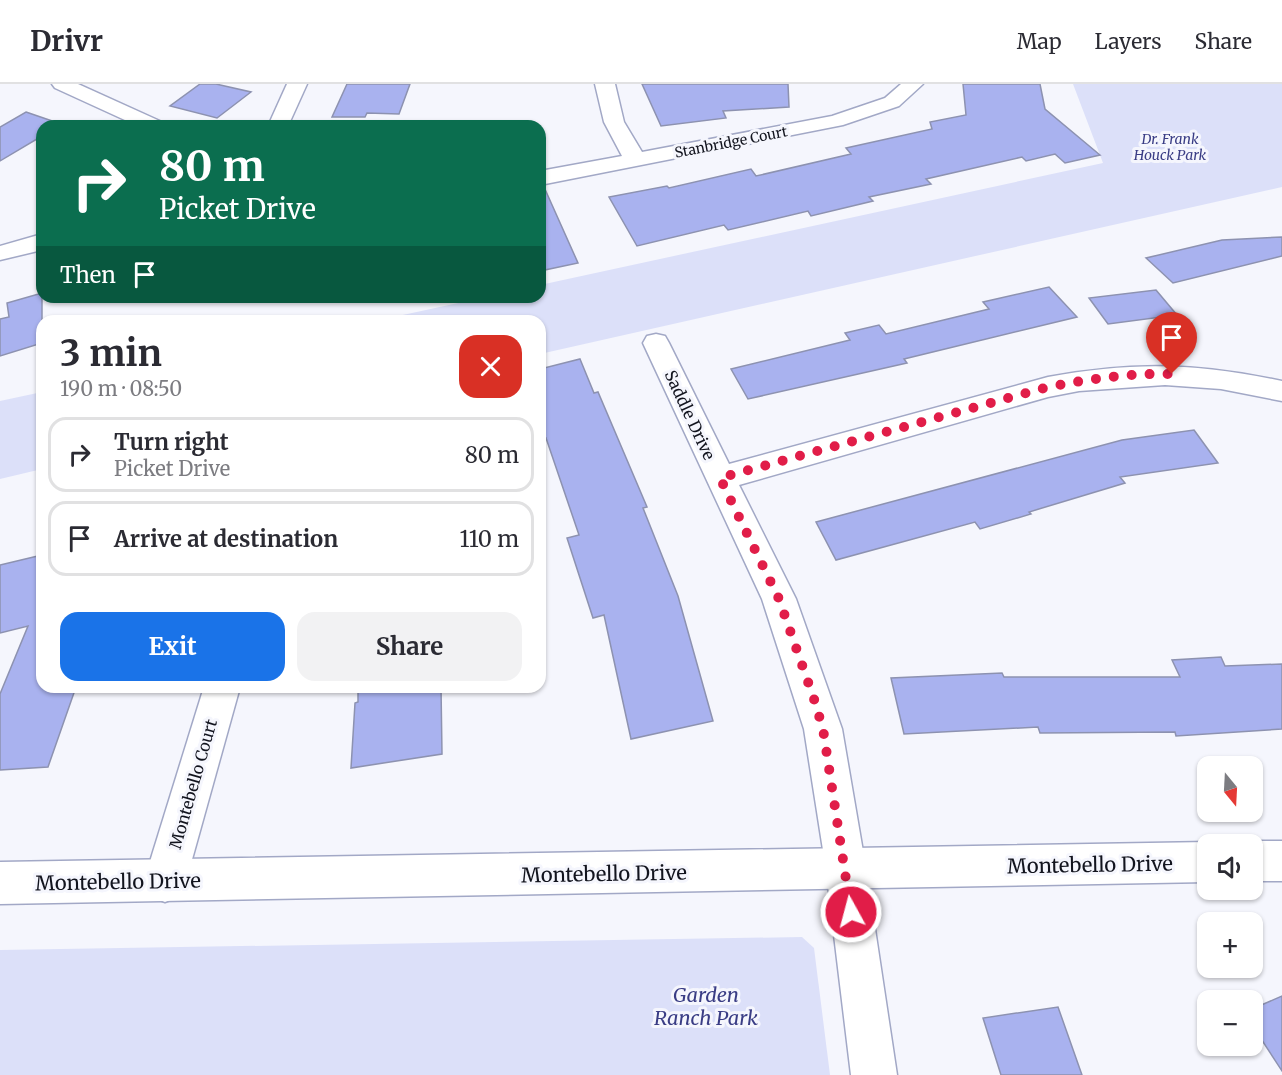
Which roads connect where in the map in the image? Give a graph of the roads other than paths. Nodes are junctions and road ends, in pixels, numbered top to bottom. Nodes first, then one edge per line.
1 (62, 84) edge
2 (297, 84) edge
3 (605, 84) edge
4 (913, 84) edge
5 (142, 120) edge
6 (281, 120) edge
7 (636, 160) junction
8 (546, 177) edge
9 (36, 244) edge
10 (3, 253) dead end
11 (656, 342) dead end
12 (1282, 391) edge
13 (720, 478) junction
14 (220, 693) edge
15 (1263, 861) edge
16 (1282, 861) edge
17 (1197, 862) edge
18 (846, 869) junction
19 (165, 881) junction
20 (0, 883) edge
21 (874, 1075) edge

1 - 5 street
2 - 6 street
3 - 7 street
4 - 7 street, Stanbridge Court
7 - 8 street, Stanbridge Court
9 - 10 street
11 - 13 street, Saddle Drive
12 - 13 street
13 - 18 street, Saddle Drive
14 - 19 street, Montebello Court
15 - 16 street
17 - 18 street, Montebello Drive
18 - 19 street, Montebello Drive
18 - 21 street, Saddle Drive
19 - 20 street, Montebello Drive

